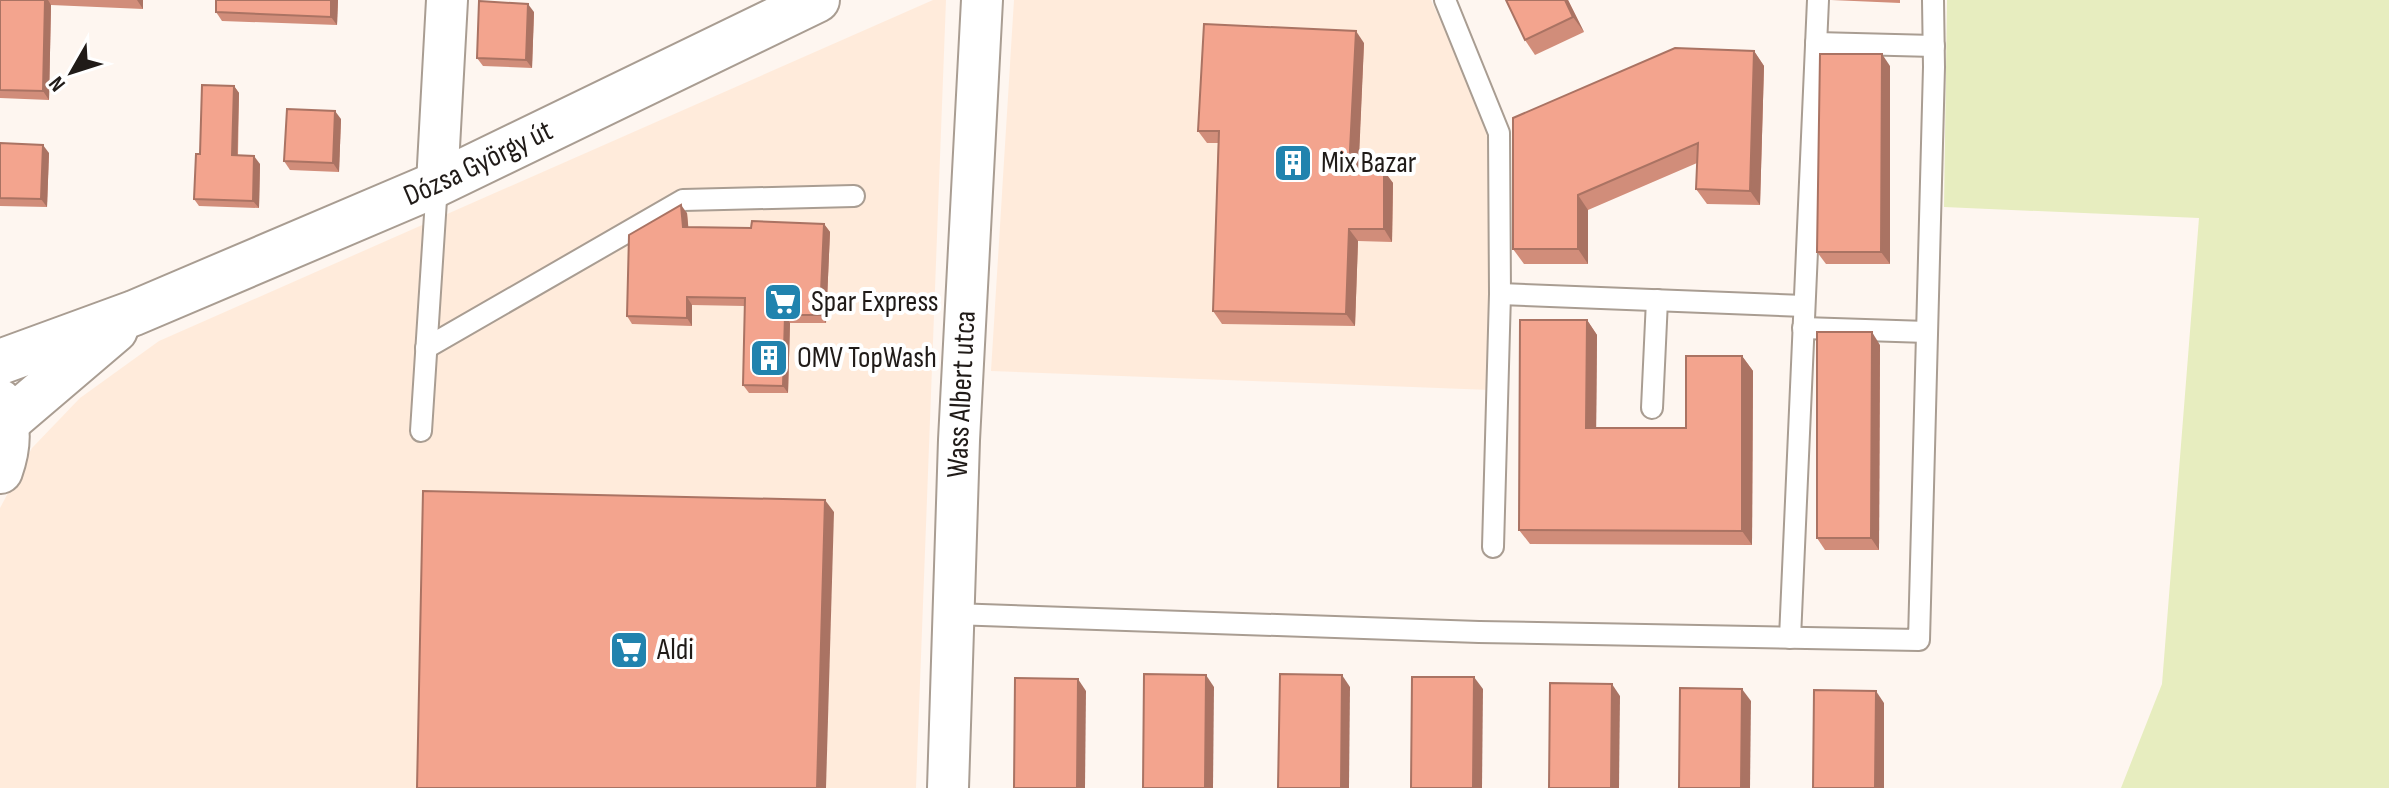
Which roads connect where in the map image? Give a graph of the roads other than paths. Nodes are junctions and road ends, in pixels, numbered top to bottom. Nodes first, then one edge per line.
1 (447, 0) edge
2 (817, 0) edge
3 (982, 0) edge
4 (1445, 0) edge
5 (1818, 0) edge
6 (1933, 0) edge
7 (1816, 43) junction
8 (1934, 46) junction
9 (437, 184) junction
10 (854, 196) dead end
11 (1500, 294) junction
12 (1657, 300) junction
13 (1804, 306) junction
14 (134, 313) junction
15 (1803, 328) junction
16 (1927, 332) junction
17 (426, 348) junction
18 (0, 362) edge
19 (1652, 408) dead end
20 (4, 412) edge
21 (421, 431) dead end
22 (0, 471) edge
23 (1493, 547) dead end
24 (953, 614) junction
25 (1790, 638) junction
26 (948, 788) edge

1 - 9 street
2 - 9 main road, Dózsa György út
3 - 24 street, Wass Albert utca
4 - 11 lane
5 - 7 lane
6 - 8 lane
7 - 8 lane
7 - 13 lane
8 - 16 lane
9 - 14 main road, Dózsa György út
9 - 17 lane
10 - 17 lane
11 - 12 lane
11 - 23 lane
12 - 13 lane
12 - 19 lane
13 - 15 lane
14 - 18 main road, Dózsa György út
14 - 20 main road, Dózsa György út
15 - 16 lane
15 - 25 lane
16 - 25 lane
17 - 21 lane
20 - 22 main road
24 - 25 lane
24 - 26 street, Wass Albert utca

